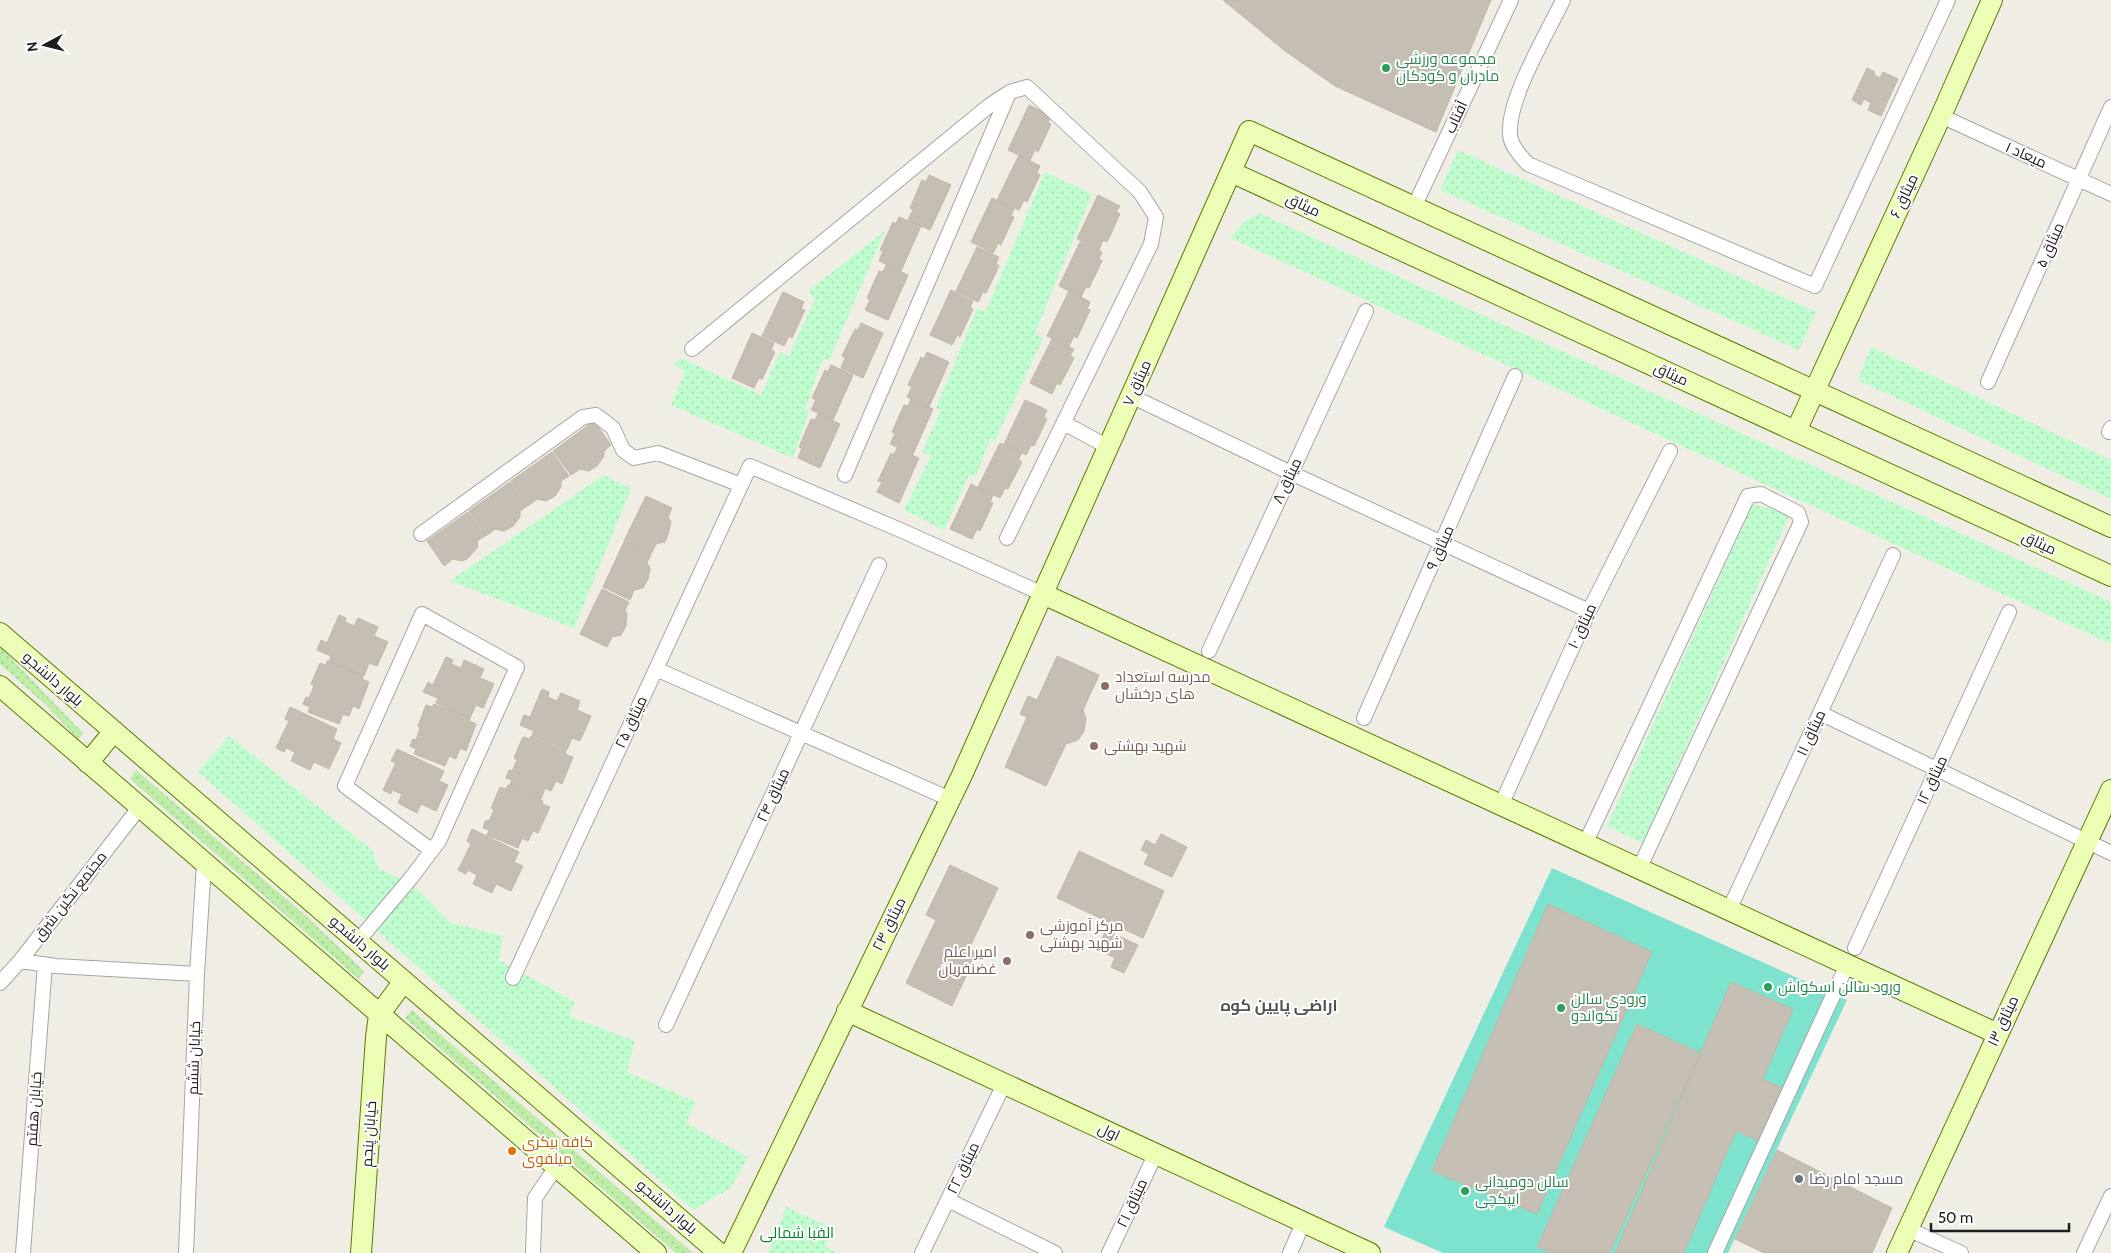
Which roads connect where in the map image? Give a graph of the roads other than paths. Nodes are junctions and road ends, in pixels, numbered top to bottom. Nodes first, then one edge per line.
1 (1511, 0) edge
2 (1563, 0) edge
3 (1948, 0) edge
4 (1992, 0) edge
5 (1010, 92) junction
6 (2111, 107) edge
7 (1941, 116) junction
8 (1231, 172) junction
9 (2080, 179) junction
10 (2111, 194) edge
11 (1414, 207) junction
12 (1366, 311) dead end
13 (692, 349) dead end
14 (1515, 376) dead end
15 (1988, 382) dead end
16 (1814, 391) junction
17 (1131, 396) junction
18 (1064, 423) junction
19 (1796, 431) junction
20 (1108, 447) junction
21 (1670, 451) dead end
22 (1291, 473) junction
23 (845, 475) dead end
24 (741, 485) junction
25 (2111, 527) edge
26 (421, 534) dead end
27 (1007, 538) dead end
28 (1442, 543) junction
29 (1893, 556) dead end
30 (879, 565) dead end
31 (2111, 576) edge
32 (1043, 594) junction
33 (1589, 611) junction
34 (2009, 612) dead end
35 (0, 633) edge
36 (1209, 651) dead end
37 (656, 669) junction
38 (4, 694) edge
39 (1820, 713) junction
40 (1364, 718) dead end
41 (114, 732) junction
42 (801, 734) junction
43 (88, 763) junction
44 (1937, 770) junction
45 (2111, 790) edge
46 (950, 799) junction
47 (1501, 805) junction
48 (139, 808) junction
49 (2086, 841) junction
50 (1586, 844) junction
51 (432, 850) junction
52 (2111, 853) edge
53 (204, 864) junction
54 (1639, 868) junction
55 (1729, 910) junction
56 (358, 941) junction
57 (1851, 956) junction
58 (20, 961) junction
59 (45, 964) junction
60 (197, 974) junction
61 (514, 978) dead end
62 (404, 981) junction
63 (0, 983) edge
64 (847, 1011) junction
65 (380, 1015) junction
66 (666, 1025) dead end
67 (1998, 1034) junction
68 (1004, 1084) junction
69 (1156, 1153) junction
70 (556, 1167) junction
71 (2111, 1196) edge
72 (948, 1200) junction
73 (1304, 1221) junction
74 (1908, 1229) junction
75 (23, 1253) edge
76 (186, 1253) edge
77 (361, 1253) edge
78 (533, 1253) edge
79 (656, 1253) edge
80 (719, 1253) edge
81 (731, 1253) edge
82 (922, 1253) edge
83 (1055, 1253) edge
84 (1109, 1253) edge
85 (1290, 1253) edge
86 (1370, 1253) edge
87 (1715, 1253) edge
88 (1897, 1253) edge
89 (1962, 1253) edge
90 (2084, 1253) edge

1 - 11 street, آفتاب
2 - 3 street
4 - 7 street, میثاق ۶
5 - 13 street
5 - 18 street
5 - 23 street
6 - 9 street, میثاق ۵
7 - 9 street, میعاد ۱
7 - 16 street, میثاق ۶
8 - 11 street, میثاق ۷
8 - 17 street, میثاق ۷
8 - 19 street, میثاق
9 - 10 street, میعاد ۱
9 - 15 street, میثاق ۵
11 - 16 street
12 - 22 street, میثاق ۸
14 - 28 street, میثاق ۹
16 - 19 street, میثاق ۶
16 - 25 street
17 - 20 street, میثاق ۷
17 - 22 street
18 - 20 street
18 - 27 street
19 - 31 street, میثاق
20 - 32 street, میثاق ۷
21 - 33 street, میثاق ۱۰
22 - 28 street
22 - 36 street, میثاق ۸
24 - 26 street
24 - 32 street, میثاق ۲۵
24 - 37 street, میثاق ۲۵
28 - 33 street
28 - 40 street, میثاق ۹
29 - 39 street, میثاق ۱۱
30 - 42 street, میثاق ۲۴
32 - 46 street, میثاق ۲۳
32 - 47 street
33 - 47 street, میثاق ۱۰
34 - 44 street, میثاق ۱۲
35 - 41 street, بلوار دانشجو
37 - 42 street
37 - 61 street, میثاق ۲۵
38 - 43 street
39 - 44 street
39 - 55 street, میثاق ۱۱
41 - 43 street
41 - 56 street, بلوار دانشجو
42 - 46 street
42 - 66 street, میثاق ۲۴
43 - 48 street
44 - 49 street
44 - 57 street, میثاق ۱۲
45 - 49 street, میثاق ۱۳
46 - 64 street, میثاق ۲۳
47 - 50 street
48 - 53 street
48 - 58 street, مجتمع نگین شرق
49 - 52 street
49 - 67 street, میثاق ۱۳
50 - 54 street
50 - 54 street
51 - 51 street
51 - 56 street
53 - 60 street, خیابان ششم
53 - 65 street
54 - 55 street
55 - 57 street
56 - 62 street, بلوار دانشجو
57 - 67 street
57 - 87 street, میثاق ۱۲
58 - 59 street
58 - 63 street, مجتمع نگین شرق
59 - 60 street
59 - 75 street, خیابان هفتم
60 - 76 street, خیابان ششم
62 - 65 street
62 - 80 street, بلوار دانشجو
64 - 68 street, اول
64 - 81 street, میثاق ۲۳
65 - 70 street
65 - 77 street, خیابان پنجم
67 - 74 street, میثاق ۱۳
68 - 69 street, اول
68 - 72 street, میثاق ۲۲
69 - 73 street, اول
69 - 84 street, میثاق ۲۱
70 - 78 street
70 - 79 street
71 - 90 street
72 - 82 street, میثاق ۲۲
72 - 83 street
73 - 85 street
73 - 86 street, اول
74 - 88 street, میثاق ۱۳
74 - 89 street

